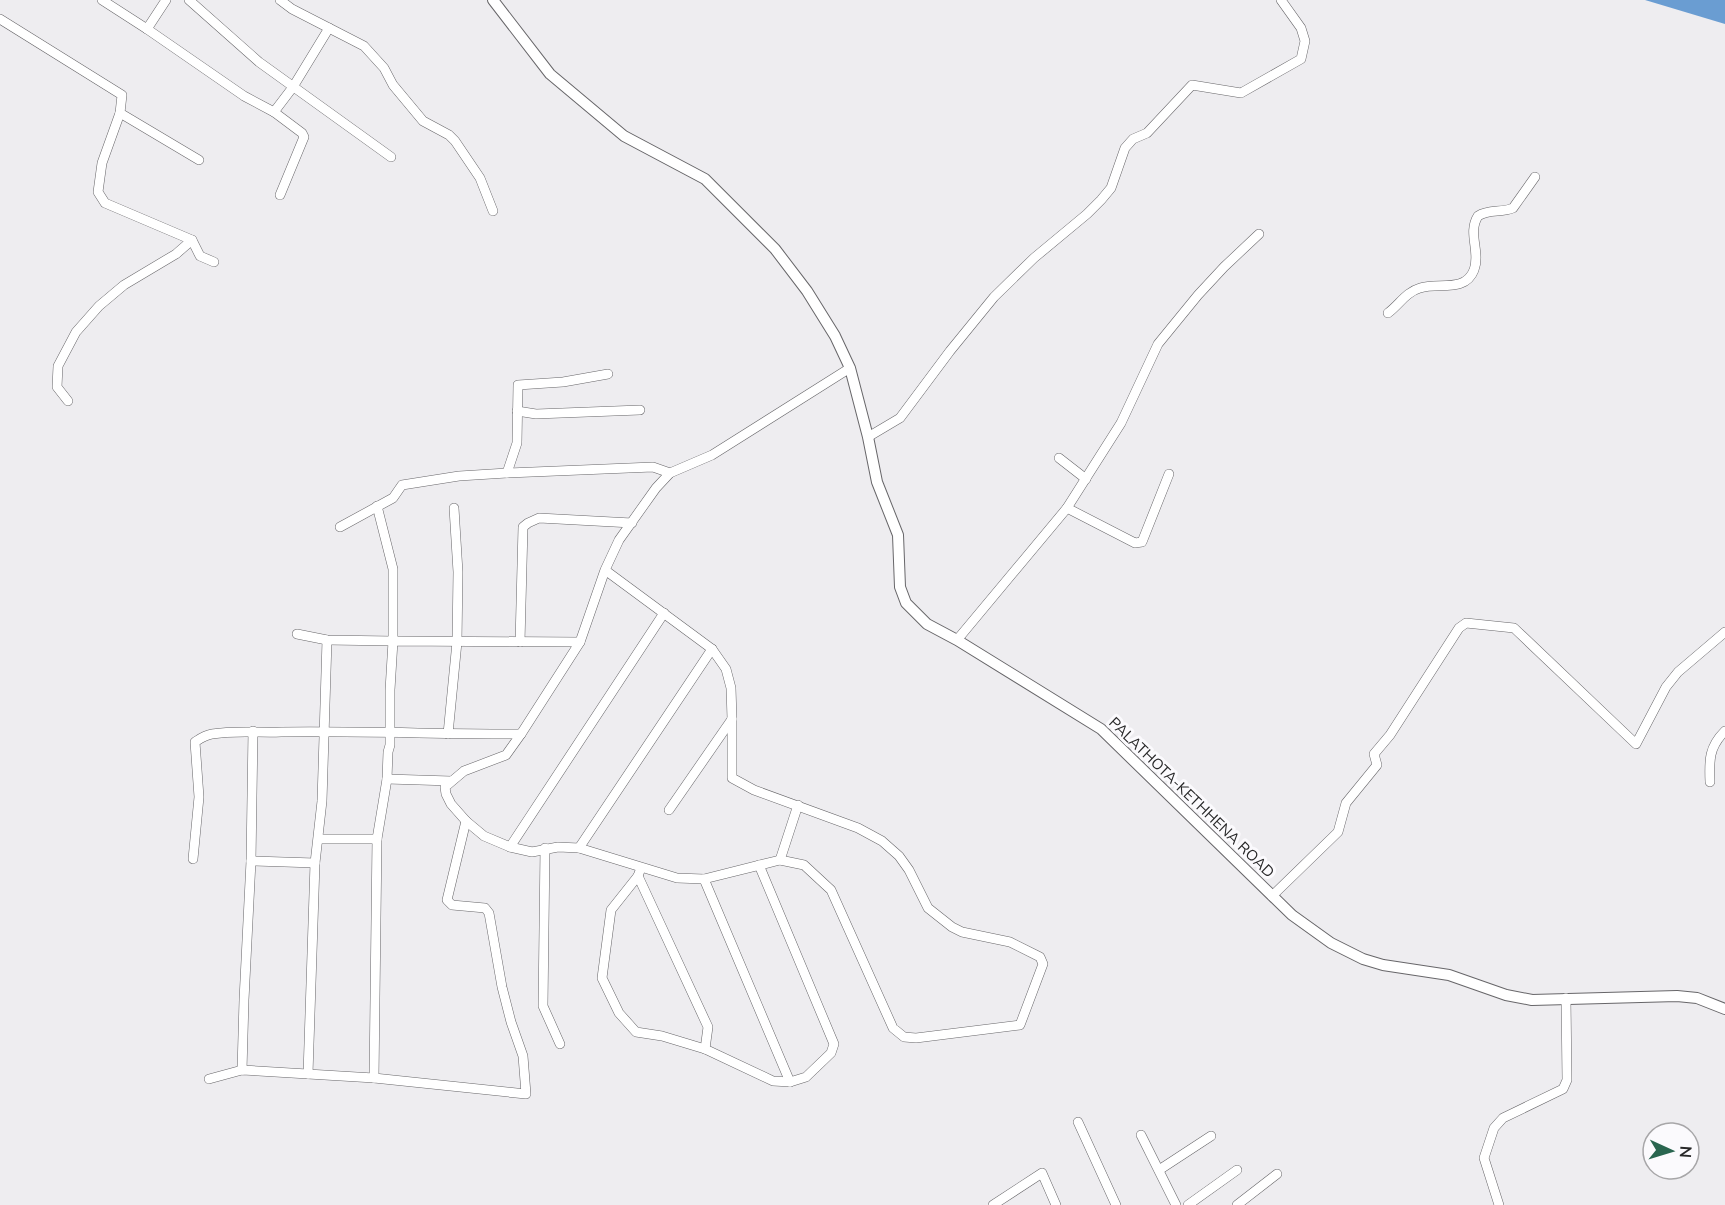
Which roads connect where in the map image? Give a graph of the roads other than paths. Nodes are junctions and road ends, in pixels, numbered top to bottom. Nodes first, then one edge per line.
1 (102, 0) edge
2 (165, 0) edge
3 (189, 0) edge
4 (280, 0) edge
5 (493, 0) edge
6 (1281, 0) edge
7 (0, 19) edge
8 (329, 28) junction
9 (147, 29) junction
10 (293, 87) junction
11 (274, 112) junction
12 (120, 113) junction
13 (391, 158) dead end
14 (199, 160) dead end
15 (1535, 177) dead end
16 (280, 195) dead end
17 (493, 211) dead end
18 (1259, 234) dead end
19 (192, 240) junction
20 (214, 262) dead end
21 (1388, 313) dead end
22 (850, 368) junction
23 (608, 374) dead end
24 (68, 401) dead end
25 (640, 410) dead end
26 (517, 411) junction
27 (868, 437) junction
28 (1059, 458) dead end
29 (507, 472) junction
30 (670, 473) junction
31 (1169, 474) dead end
32 (1086, 479) junction
33 (377, 506) junction
34 (454, 508) dead end
35 (1067, 508) junction
36 (632, 523) junction
37 (340, 527) dead end
38 (605, 570) junction
39 (664, 613) junction
40 (1725, 632) edge
41 (297, 634) dead end
42 (327, 640) junction
43 (393, 640) junction
44 (957, 640) junction
45 (457, 642) junction
46 (520, 642) junction
47 (580, 642) junction
48 (712, 649) junction
49 (732, 719) junction
50 (254, 731) junction
51 (324, 731) junction
52 (1725, 731) edge
53 (390, 732) junction
54 (448, 734) junction
55 (521, 734) junction
56 (387, 779) junction
57 (451, 781) junction
58 (1710, 782) dead end
59 (798, 805) junction
60 (669, 810) dead end
61 (466, 821) junction
62 (319, 839) junction
63 (377, 839) junction
64 (510, 847) junction
65 (579, 848) junction
66 (544, 849) junction
67 (193, 859) dead end
68 (780, 860) junction
69 (251, 861) junction
70 (315, 863) junction
71 (759, 865) junction
72 (640, 872) junction
73 (704, 879) junction
74 (1272, 896) junction
75 (1566, 998) junction
76 (1725, 1009) edge
77 (560, 1044) dead end
78 (705, 1049) junction
79 (242, 1070) junction
80 (308, 1074) junction
81 (374, 1078) junction
82 (209, 1079) dead end
83 (790, 1082) junction
84 (1078, 1122) dead end
85 (1141, 1135) dead end
86 (1211, 1136) dead end
87 (1159, 1170) junction
88 (1237, 1170) dead end
89 (1277, 1174) dead end
90 (993, 1205) edge
91 (1056, 1205) edge
92 (1116, 1205) edge
93 (1176, 1205) edge
94 (1188, 1205) edge
95 (1237, 1205) edge
96 (1499, 1205) edge

1 - 9 street
2 - 9 street
3 - 10 street
4 - 8 street
5 - 22 street, PALATHOTA-KETHHENA ROAD
6 - 27 street
7 - 12 street
8 - 10 street
8 - 17 street
9 - 11 street
10 - 11 street
10 - 13 street
11 - 16 street
12 - 14 street
12 - 19 street
15 - 21 street
18 - 32 street
19 - 20 street
19 - 24 street
22 - 27 street, PALATHOTA-KETHHENA ROAD
22 - 30 street
23 - 26 street
25 - 26 street
26 - 29 street
27 - 44 street, PALATHOTA-KETHHENA ROAD
28 - 32 street
29 - 30 street
29 - 33 street
30 - 36 street
31 - 35 street
32 - 35 street
33 - 37 street
33 - 43 street
34 - 45 street
35 - 44 street
36 - 38 street
36 - 46 street
38 - 39 street
38 - 47 street
39 - 48 street
39 - 64 street
40 - 74 street
41 - 42 street
42 - 43 street
42 - 51 street
43 - 45 street
43 - 53 street
44 - 74 street, PALATHOTA-KETHHENA ROAD
45 - 46 street
45 - 54 street
46 - 47 street
47 - 55 street
48 - 49 street
48 - 65 street
49 - 59 street
49 - 60 street
50 - 51 street
50 - 67 street
50 - 69 street
51 - 53 street
51 - 62 street
52 - 58 street
53 - 54 street
53 - 56 street
54 - 55 street
55 - 57 street
56 - 57 street
56 - 63 street
57 - 61 street
59 - 68 street
59 - 68 street
61 - 64 street
61 - 81 street
62 - 63 street
62 - 70 street
63 - 81 street
64 - 66 street
65 - 66 street
65 - 72 street
66 - 77 street
68 - 71 street
69 - 70 street
69 - 79 street
70 - 80 street
71 - 73 street
71 - 83 street
72 - 73 street
72 - 78 street
72 - 78 street
73 - 83 street
74 - 75 street, PALATHOTA-KETHHENA ROAD
75 - 76 street, PALATHOTA-KETHHENA ROAD
75 - 96 street
78 - 83 street
79 - 80 street
79 - 82 street
80 - 81 street
84 - 92 street
85 - 87 street
86 - 87 street
87 - 93 street
88 - 94 street
89 - 95 street
90 - 91 street

